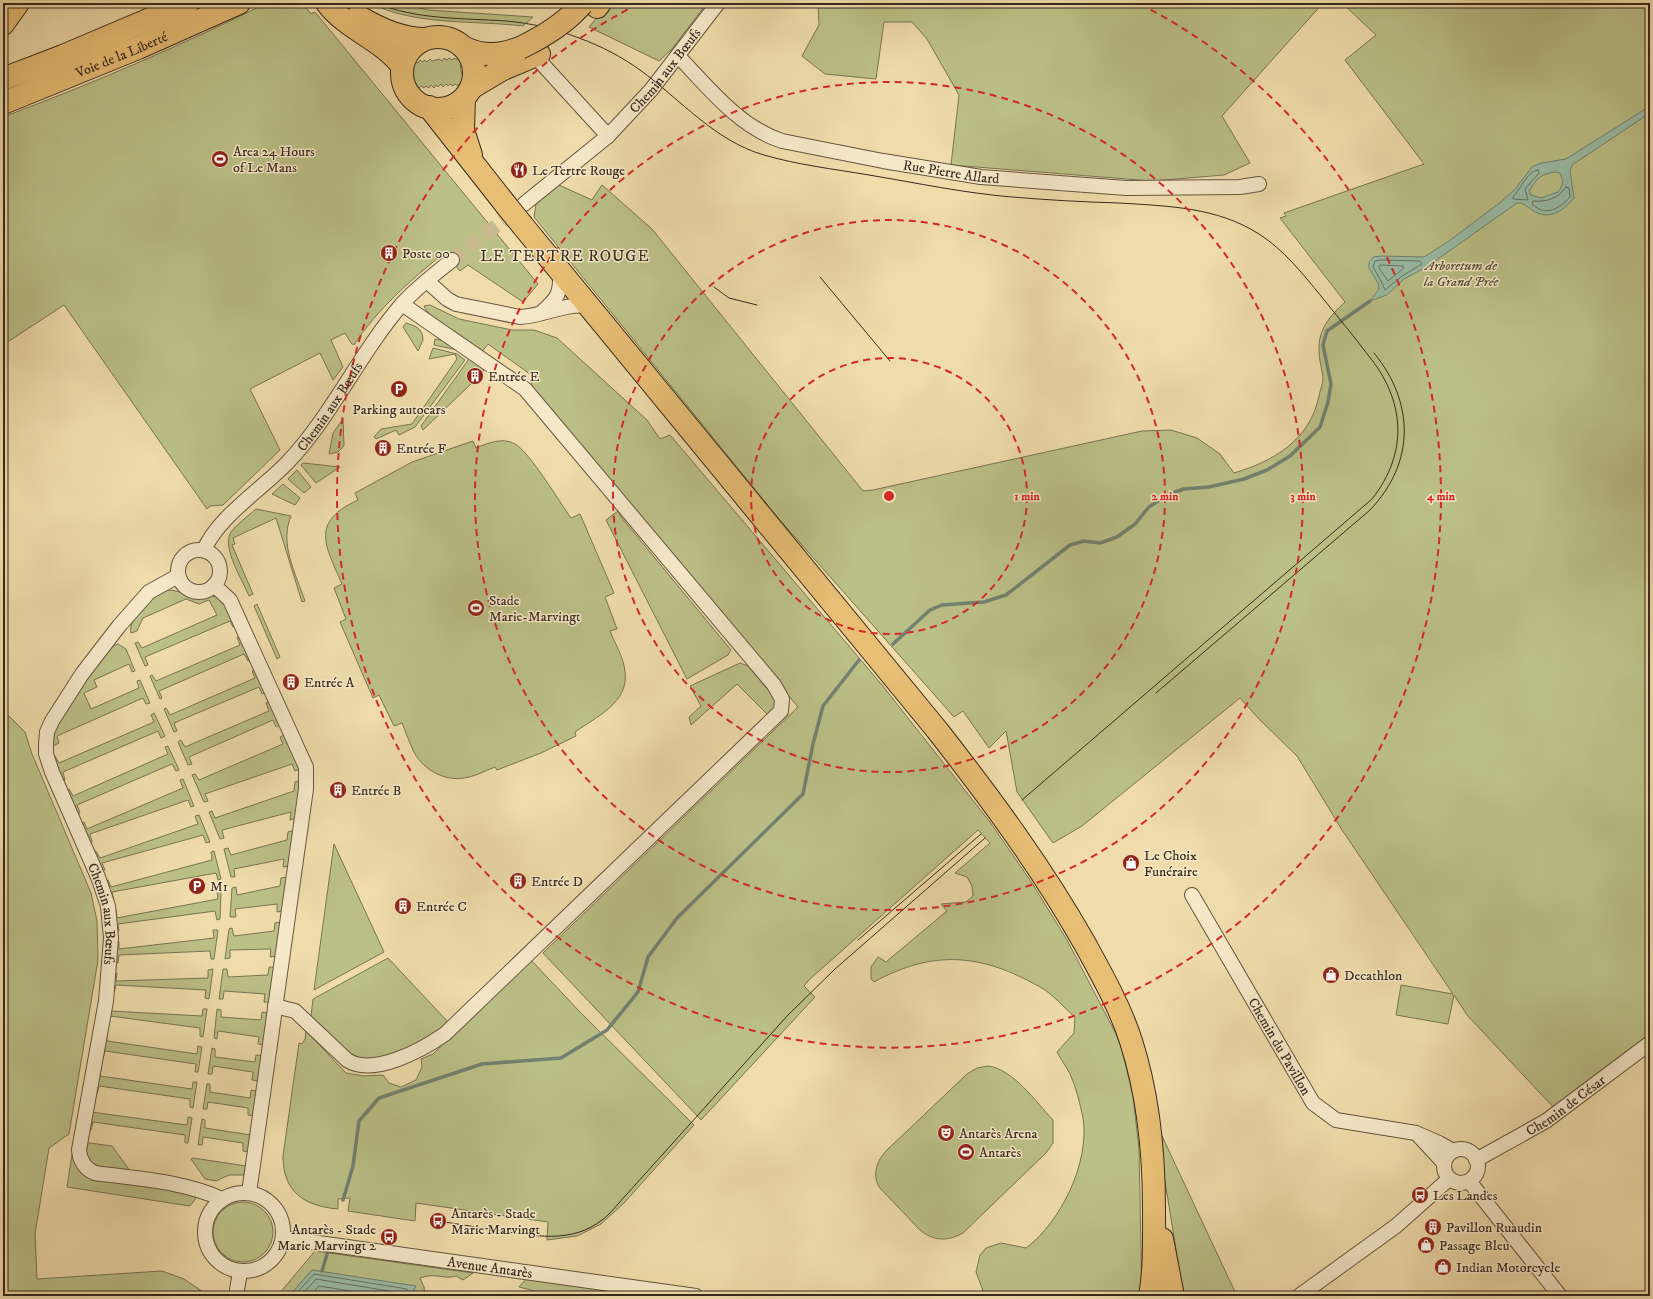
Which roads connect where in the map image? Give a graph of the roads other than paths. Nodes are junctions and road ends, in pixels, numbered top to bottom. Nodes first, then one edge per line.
1 (18, 3) edge
2 (188, 3) edge
3 (239, 3) edge
4 (326, 3) edge
5 (336, 3) edge
6 (718, 3) edge
7 (590, 4) edge
8 (3, 24) edge
9 (426, 39) junction
10 (465, 48) junction
11 (531, 53) junction
12 (678, 56) junction
13 (402, 66) junction
14 (3, 79) edge
15 (467, 93) junction
16 (3, 103) edge
17 (428, 108) junction
18 (608, 136) junction
19 (474, 164) junction
20 (1259, 184) dead end
21 (515, 204) junction
22 (452, 260) tunnel mouth
23 (560, 271) junction
24 (427, 281) junction
25 (402, 304) junction
26 (589, 306) junction
27 (541, 313) junction
28 (204, 550) junction
29 (178, 576) junction
30 (214, 585) junction
31 (1192, 895) dead end
32 (275, 1006) junction
33 (1650, 1043) edge
34 (1416, 1133) junction
35 (1454, 1151) junction
36 (1476, 1160) junction
37 (1444, 1163) junction
38 (1449, 1179) junction
39 (1469, 1181) junction
40 (1154, 1190) junction
41 (249, 1193) junction
42 (222, 1199) junction
43 (283, 1238) junction
44 (240, 1272) junction
45 (676, 1295) edge
46 (236, 1296) edge
47 (696, 1296) edge
48 (1150, 1296) edge
49 (1173, 1296) edge
50 (1299, 1296) edge
51 (1560, 1296) edge

1 - 8 main road
2 - 14 main road, Voie de la Liberté
3 - 16 main road, Voie de la Liberté
4 - 13 main road
5 - 9 main road
6 - 12 street, Chemin aux Bœufs
7 - 11 main road
9 - 10 main road
9 - 13 main road
10 - 11 main road
10 - 15 main road
11 - 15 main road
11 - 18 street
12 - 18 street, Chemin aux Bœufs
12 - 20 street, Rue Pierre Allard
13 - 17 main road
15 - 17 main road
15 - 19 main road
17 - 19 main road
18 - 21 street, Chemin aux Bœufs
19 - 21 main road
21 - 23 main road, bridge
22 - 24 street, Chemin aux Bœufs
23 - 26 main road
23 - 27 street
24 - 25 street, Chemin aux Bœufs
24 - 27 street
25 - 28 street, Chemin aux Bœufs
25 - 32 street
26 - 27 street
26 - 40 main road
28 - 29 street
28 - 30 street
29 - 30 street
29 - 42 street, Chemin aux Bœufs
30 - 32 street
31 - 34 street, Chemin du Pavillon
32 - 41 street
33 - 36 street, Chemin de César
34 - 35 street, Chemin du Pavillon
34 - 37 street
35 - 36 street
35 - 37 street
36 - 39 street
37 - 38 street
38 - 39 street
38 - 50 street
39 - 51 street
40 - 48 main road
40 - 49 main road
41 - 42 street
41 - 43 street
42 - 44 street
43 - 44 street
43 - 45 street, Avenue Antarès
44 - 46 street
45 - 47 street, Avenue Antarès

